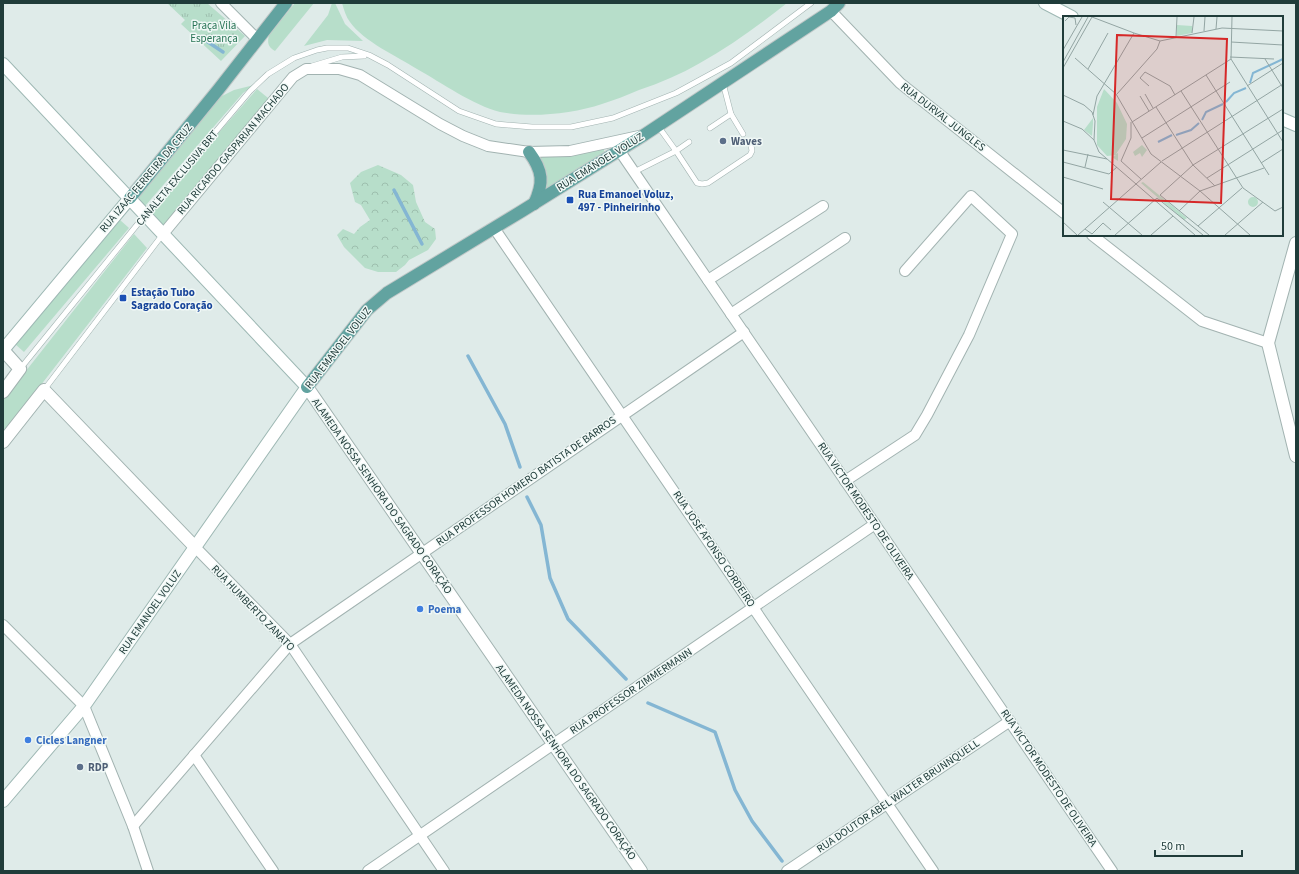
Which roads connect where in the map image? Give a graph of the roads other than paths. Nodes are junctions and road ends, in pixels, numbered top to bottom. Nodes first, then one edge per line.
1 (221, 3) edge
2 (286, 3) edge
3 (811, 3) edge
4 (1045, 3) edge
5 (835, 7) edge
6 (1070, 16) edge
7 (257, 39) junction
8 (369, 55) junction
9 (3, 64) edge
10 (306, 69) junction
11 (723, 82) junction
12 (731, 114) junction
13 (1283, 119) edge
14 (657, 125) junction
15 (1296, 125) edge
16 (710, 128) dead end
17 (644, 134) junction
18 (743, 134) dead end
19 (689, 142) dead end
20 (751, 144) dead end
21 (619, 150) junction
22 (676, 151) junction
23 (529, 152) junction
24 (634, 172) junction
25 (130, 198) junction
26 (534, 204) junction
27 (823, 206) dead end
28 (1063, 212) edge
29 (145, 215) junction
30 (494, 228) junction
31 (163, 234) junction
32 (1093, 236) edge
33 (845, 238) dead end
34 (1296, 243) edge
35 (905, 271) dead end
36 (708, 280) junction
37 (731, 314) junction
38 (744, 332) junction
39 (1268, 343) junction
40 (3, 350) edge
41 (20, 369) junction
42 (307, 387) junction
43 (44, 390) junction
44 (3, 392) edge
45 (622, 415) junction
46 (3, 442) edge
47 (1296, 456) edge
48 (845, 481) junction
49 (875, 524) junction
50 (195, 547) junction
51 (422, 553) junction
52 (753, 607) junction
53 (3, 625) edge
54 (290, 644) junction
55 (84, 706) junction
56 (1010, 721) junction
57 (554, 744) junction
58 (194, 755) junction
59 (3, 801) edge
60 (887, 803) junction
61 (132, 826) junction
62 (420, 836) junction
63 (148, 871) edge
64 (273, 871) edge
65 (368, 871) edge
66 (444, 871) edge
67 (641, 871) edge
68 (787, 871) edge
69 (933, 871) edge
70 (1112, 871) edge

1 - 7 street
2 - 7 main road, RUA IZAAC FERREIRA DA CRUZ
3 - 8 lane, CANALETA EXCLUSIVA BRT
4 - 6 main road
5 - 11 main road, RUA EMANOEL VOLUZ
5 - 28 street, RUA DURVAL JUNGLES
7 - 25 main road, RUA IZAAC FERREIRA DA CRUZ
8 - 10 lane
8 - 29 lane, CANALETA EXCLUSIVA BRT
9 - 25 main road, ALAMEDA NOSSA SENHORA DO SAGRADO CORAÇÃO
10 - 23 street
10 - 31 street, RUA RICARDO GASPARIAN MACHADO
11 - 12 lane
11 - 14 main road, RUA EMANOEL VOLUZ
12 - 16 lane
12 - 18 lane
13 - 15 main road
14 - 17 main road, RUA EMANOEL VOLUZ
14 - 22 lane
17 - 21 main road, RUA EMANOEL VOLUZ
17 - 23 street
19 - 22 lane
20 - 22 lane
21 - 24 street, RUA VICTOR MODESTO DE OLIVEIRA
21 - 26 main road, RUA EMANOEL VOLUZ
22 - 24 lane
23 - 26 main road
24 - 36 street, RUA VICTOR MODESTO DE OLIVEIRA
25 - 29 main road, ALAMEDA NOSSA SENHORA DO SAGRADO CORAÇÃO
25 - 40 main road, RUA IZAAC FERREIRA DA CRUZ
26 - 30 main road, RUA EMANOEL VOLUZ
27 - 36 street
29 - 31 main road, ALAMEDA NOSSA SENHORA DO SAGRADO CORAÇÃO
29 - 41 lane, CANALETA EXCLUSIVA BRT
30 - 42 main road, RUA EMANOEL VOLUZ
30 - 45 street, RUA JOSÉ AFONSO CORDEIRO
31 - 42 main road, ALAMEDA NOSSA SENHORA DO SAGRADO CORAÇÃO
31 - 43 lane
32 - 39 street
33 - 37 street
34 - 39 main road
35 - 48 street
36 - 37 street, RUA VICTOR MODESTO DE OLIVEIRA
37 - 38 street, RUA VICTOR MODESTO DE OLIVEIRA
38 - 45 street, RUA PROFESSOR HOMERO BATISTA DE BARROS
38 - 48 street, RUA VICTOR MODESTO DE OLIVEIRA
39 - 47 main road
40 - 41 main road
41 - 44 main road
42 - 50 main road, RUA EMANOEL VOLUZ
42 - 51 main road, ALAMEDA NOSSA SENHORA DO SAGRADO CORAÇÃO
43 - 46 main road
43 - 50 main road, RUA HUMBERTO ZANATO
45 - 51 street, RUA PROFESSOR HOMERO BATISTA DE BARROS
45 - 52 street, RUA JOSÉ AFONSO CORDEIRO
48 - 49 street, RUA VICTOR MODESTO DE OLIVEIRA
49 - 52 street, RUA PROFESSOR ZIMMERMANN
49 - 56 street, RUA VICTOR MODESTO DE OLIVEIRA
50 - 54 street, RUA HUMBERTO ZANATO
50 - 55 main road, RUA EMANOEL VOLUZ
51 - 54 street, RUA PROFESSOR HOMERO BATISTA DE BARROS
51 - 57 main road, ALAMEDA NOSSA SENHORA DO SAGRADO CORAÇÃO
52 - 57 street, RUA PROFESSOR ZIMMERMANN
52 - 60 street, RUA JOSÉ AFONSO CORDEIRO
53 - 55 street
54 - 58 street, RUA PROFESSOR HOMERO BATISTA DE BARROS
54 - 62 street, RUA HUMBERTO ZANATO
55 - 59 main road, RUA EMANOEL VOLUZ
55 - 61 street
56 - 60 street, RUA DOUTOR ABEL WALTER BRUNNQUELL
56 - 70 street, RUA VICTOR MODESTO DE OLIVEIRA
57 - 62 street, RUA PROFESSOR ZIMMERMANN
57 - 67 main road, ALAMEDA NOSSA SENHORA DO SAGRADO CORAÇÃO
58 - 61 street, RUA PROFESSOR HOMERO BATISTA DE BARROS
58 - 64 street
60 - 68 street, RUA DOUTOR ABEL WALTER BRUNNQUELL
60 - 69 street, RUA JOSÉ AFONSO CORDEIRO
61 - 63 street
62 - 65 street, RUA PROFESSOR ZIMMERMANN
62 - 66 street, RUA HUMBERTO ZANATO

